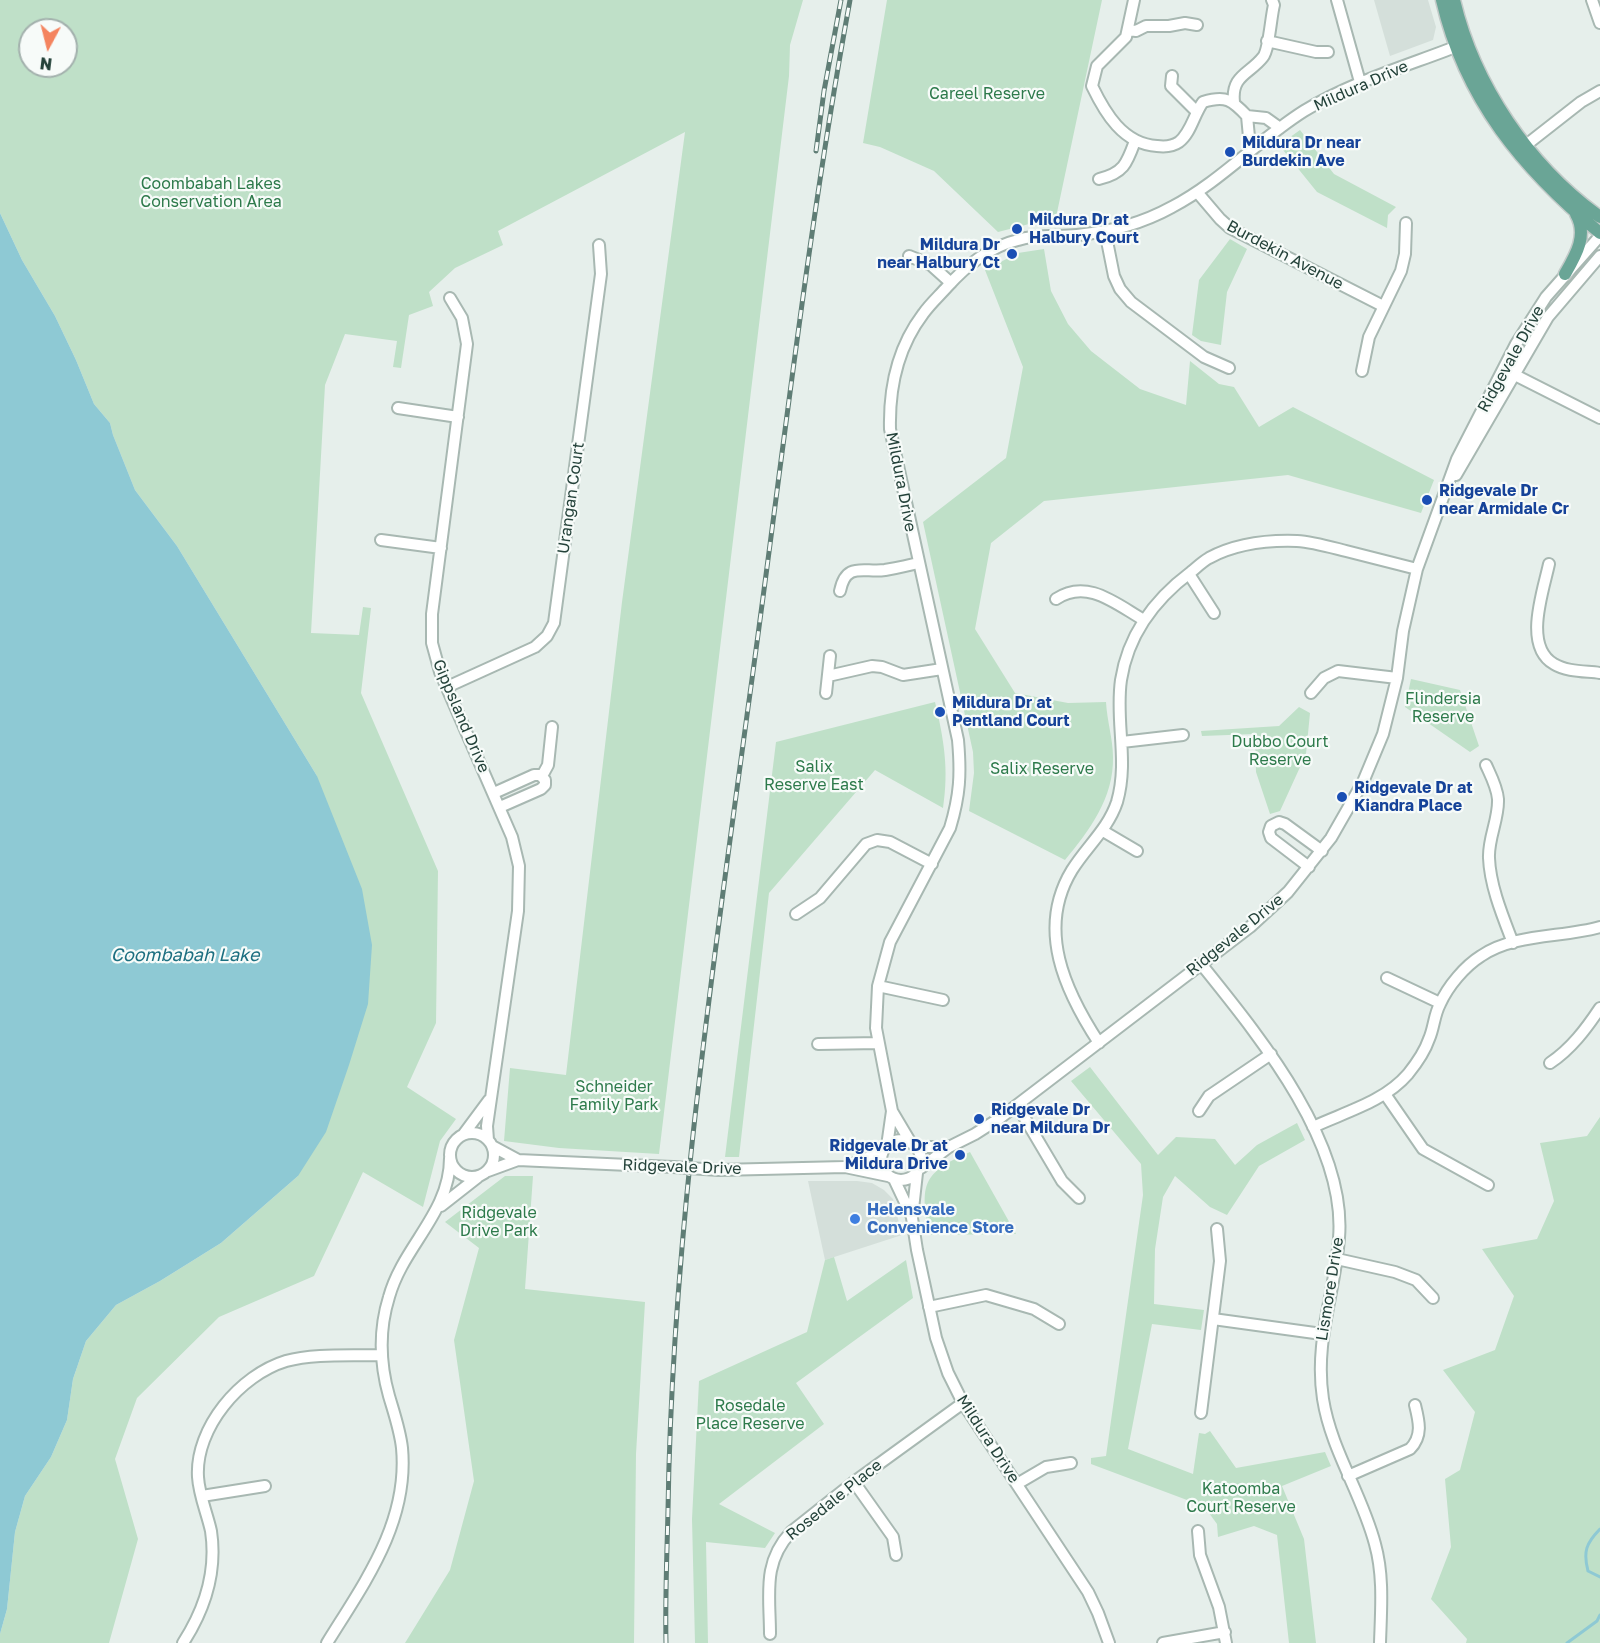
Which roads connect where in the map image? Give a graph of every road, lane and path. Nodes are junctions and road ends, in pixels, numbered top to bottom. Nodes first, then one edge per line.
1 (1134, 0) edge
2 (1272, 0) edge
3 (1337, 0) edge
4 (1442, 0) edge
5 (1454, 0) edge
6 (1592, 0) edge
7 (1132, 14) junction
8 (1600, 22) edge
9 (1197, 25) dead end
10 (1142, 27) junction
11 (1128, 30) junction
12 (1268, 41) junction
13 (1462, 44) junction
14 (1328, 52) dead end
15 (1172, 76) dead end
16 (1360, 82) junction
17 (1600, 91) edge
18 (1234, 102) junction
19 (1196, 111) junction
20 (1247, 116) junction
21 (1280, 128) junction
22 (1135, 141) junction
23 (1256, 146) junction
24 (1521, 149) junction
25 (1099, 179) dead end
26 (1197, 192) junction
27 (1576, 213) junction
28 (1600, 217) edge
29 (1406, 223) dead end
30 (1105, 231) junction
31 (1600, 235) edge
32 (599, 245) dead end
33 (909, 256) dead end
34 (1600, 256) edge
35 (1565, 274) junction
36 (951, 283) junction
37 (450, 298) dead end
38 (1383, 306) junction
39 (1229, 368) dead end
40 (1504, 369) junction
41 (1362, 371) dead end
42 (1515, 375) junction
43 (398, 408) dead end
44 (458, 417) junction
45 (1600, 418) edge
46 (1444, 496) junction
47 (381, 540) dead end
48 (441, 548) junction
49 (918, 563) junction
50 (1549, 564) dead end
51 (1416, 569) junction
52 (1189, 574) junction
53 (840, 591) dead end
54 (1056, 599) dead end
55 (1214, 614) dead end
56 (1144, 620) junction
57 (830, 656) dead end
58 (942, 669) junction
59 (1600, 673) edge
60 (828, 676) junction
61 (1397, 678) junction
62 (447, 687) junction
63 (826, 693) dead end
64 (1311, 693) dead end
65 (552, 727) dead end
66 (1183, 735) dead end
67 (1122, 742) junction
68 (1486, 765) dead end
69 (542, 776) junction
70 (494, 793) junction
71 (500, 807) junction
72 (1103, 831) junction
73 (1137, 851) dead end
74 (1322, 851) junction
75 (932, 864) junction
76 (1309, 867) junction
77 (796, 914) dead end
78 (1600, 927) edge
79 (1512, 942) junction
80 (1201, 964) junction
81 (1387, 978) dead end
82 (878, 986) junction
83 (943, 1000) dead end
84 (1440, 1003) junction
85 (1600, 1008) edge
86 (879, 1043) junction
87 (1099, 1043) junction
88 (818, 1044) dead end
89 (1271, 1054) junction
90 (1550, 1063) dead end
91 (1385, 1094) junction
92 (491, 1097) junction
93 (1017, 1105) junction
94 (892, 1111) junction
95 (1199, 1111) dead end
96 (1313, 1127) junction
97 (463, 1136) junction
98 (490, 1143) junction
99 (914, 1145) junction
100 (950, 1147) junction
101 (885, 1149) junction
102 (450, 1158) junction
103 (518, 1160) junction
104 (845, 1167) junction
105 (919, 1170) junction
106 (484, 1173) junction
107 (891, 1178) junction
108 (1488, 1185) dead end
109 (1079, 1197) dead end
110 (438, 1208) junction
111 (912, 1218) junction
112 (1216, 1229) dead end
113 (1337, 1259) junction
114 (1433, 1298) dead end
115 (929, 1307) junction
116 (1213, 1319) junction
117 (1059, 1324) dead end
118 (1322, 1334) junction
119 (381, 1354) junction
120 (963, 1403) junction
121 (1415, 1405) dead end
122 (1201, 1413) dead end
123 (1071, 1463) dead end
124 (1348, 1476) junction
125 (854, 1482) junction
126 (1017, 1484) junction
127 (265, 1486) dead end
128 (202, 1496) junction
129 (1198, 1531) dead end
130 (896, 1555) dead end
131 (770, 1634) dead end
132 (1225, 1638) edge
133 (183, 1643) edge
134 (327, 1643) edge
135 (1109, 1643) edge
136 (1163, 1643) edge
137 (1380, 1643) edge

1 - 7 street
2 - 12 street
3 - 16 street
4 - 13 main road
5 - 13 main road
6 - 8 street
7 - 10 street
7 - 11 street
9 - 10 street
10 - 11 street
11 - 22 street
12 - 14 street
12 - 18 street
13 - 16 street, Mildura Drive
13 - 24 main road
15 - 19 street
16 - 21 street, Mildura Drive
17 - 24 street
18 - 19 street
18 - 20 street
19 - 22 street
20 - 21 street
20 - 23 street
21 - 23 street, Mildura Drive
22 - 25 street
23 - 26 street, Mildura Drive
24 - 27 main road
24 - 28 main road
26 - 30 street, Mildura Drive
26 - 38 street, Burdekin Avenue
27 - 31 main road
27 - 35 main road
29 - 38 street
30 - 36 street, Mildura Drive
30 - 39 street
31 - 35 street, Ridgevale Drive
32 - 62 street, Urangan Court
33 - 36 street
34 - 42 street, Ridgevale Drive
35 - 40 street, Ridgevale Drive
36 - 49 street, Mildura Drive
37 - 44 street, Gippsland Drive
38 - 41 street
40 - 42 street
40 - 46 street, Ridgevale Drive
42 - 45 street
42 - 46 street, Ridgevale Drive
43 - 44 street
44 - 48 street, Gippsland Drive
46 - 51 street, Ridgevale Drive
47 - 48 street
48 - 62 street, Gippsland Drive
49 - 53 street
49 - 58 street, Mildura Drive
50 - 59 street
51 - 52 street
51 - 61 street, Ridgevale Drive
52 - 55 street
52 - 56 street
54 - 56 street
56 - 67 street
57 - 60 street
58 - 60 street
58 - 75 street, Mildura Drive
60 - 63 street
61 - 64 street
61 - 74 street, Ridgevale Drive
62 - 70 street, Gippsland Drive
65 - 69 street
66 - 67 street
67 - 72 street
68 - 79 street
69 - 70 street
69 - 71 street
70 - 71 street, Gippsland Drive
71 - 92 street, Gippsland Drive
72 - 73 street
72 - 87 street
74 - 76 street, Ridgevale Drive
74 - 76 street
75 - 77 street
75 - 82 street, Mildura Drive
76 - 80 street, Ridgevale Drive
78 - 79 street
79 - 84 street
80 - 87 street, Ridgevale Drive
80 - 89 street, Lismore Drive
81 - 84 street
82 - 83 street
82 - 86 street, Mildura Drive
84 - 91 street
85 - 90 street
86 - 88 street
86 - 94 street, Mildura Drive
87 - 93 street, Ridgevale Drive
89 - 95 street
89 - 96 street, Lismore Drive
91 - 96 street
91 - 108 street
92 - 97 street, Gippsland Drive
92 - 98 street, Gippsland Drive
93 - 100 street, Ridgevale Drive
93 - 109 street
94 - 99 street, Mildura Drive
94 - 101 street, Mildura Drive
96 - 113 street, Lismore Drive
97 - 98 street
97 - 102 street
98 - 103 street, Ridgevale Drive
98 - 106 street
99 - 100 street, Ridgevale Drive
99 - 101 street
99 - 105 street
100 - 105 street, Ridgevale Drive
101 - 104 street, Ridgevale Drive
101 - 107 street
102 - 106 street
102 - 110 street
103 - 104 street, Ridgevale Drive, bridge
103 - 106 street, Ridgevale Drive
104 - 107 street, Ridgevale Drive
105 - 107 street
105 - 111 street, Mildura Drive
106 - 110 street, Ridgevale Drive
107 - 111 street, Mildura Drive
110 - 119 street
111 - 115 street, Mildura Drive
112 - 116 street
113 - 114 street
113 - 118 street, Lismore Drive
115 - 117 street
115 - 120 street, Mildura Drive
116 - 118 street
116 - 122 street
118 - 124 street, Lismore Drive
119 - 128 street
119 - 134 street
120 - 125 street, Rosedale Place
120 - 126 street, Mildura Drive
121 - 124 street
123 - 126 street
124 - 137 street, Lismore Drive
125 - 130 street
125 - 131 street, Rosedale Place
126 - 135 street, Mildura Drive
127 - 128 street
128 - 133 street
129 - 132 street
132 - 136 street

